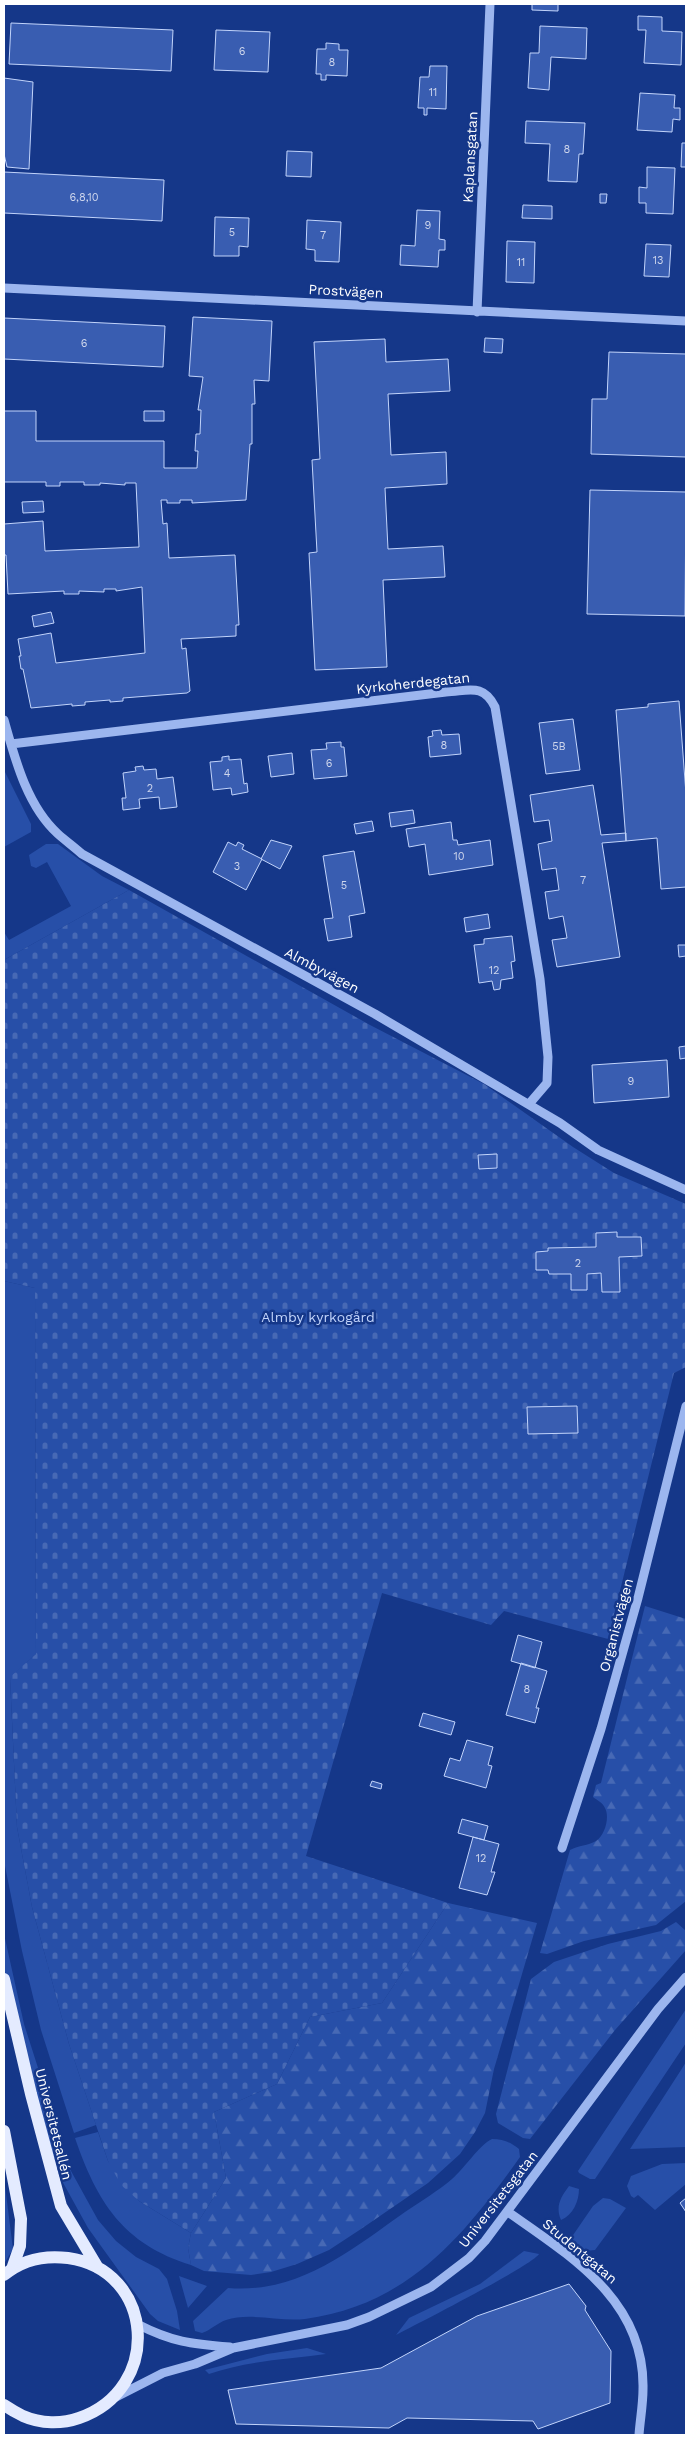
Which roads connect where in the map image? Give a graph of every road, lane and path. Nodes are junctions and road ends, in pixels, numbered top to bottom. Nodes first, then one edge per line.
1 (490, 4) edge
2 (4, 288) edge
3 (477, 312) junction
4 (686, 321) edge
5 (4, 720) edge
6 (11, 744) junction
7 (529, 1104) junction
8 (686, 1190) edge
9 (686, 1406) edge
10 (562, 1848) dead end
11 (686, 1977) edge
12 (4, 1979) edge
13 (4, 2130) edge
14 (508, 2212) junction
15 (98, 2268) junction
16 (8, 2272) edge
17 (137, 2324) junction
18 (233, 2348) junction
19 (116, 2397) junction
20 (4, 2405) edge
21 (639, 2435) edge

1 - 3 street, Kaplansgatan
2 - 3 street, Prostvägen
3 - 4 street, Prostvägen
5 - 6 street, Almbyvägen
6 - 7 street, Almbyvägen
6 - 7 street, Kyrkoherdegatan
7 - 8 street, Almbyvägen
9 - 10 street, Organistvägen
11 - 14 street, Universitetsgatan
12 - 15 main road, Universitetsallén
13 - 16 main road
14 - 18 street, Universitetsgatan
14 - 21 street, Studentgatan
15 - 16 main road
15 - 17 main road
17 - 18 street, Universitetsgatan
17 - 19 main road
18 - 19 street, Universitetsgatan
19 - 20 main road

